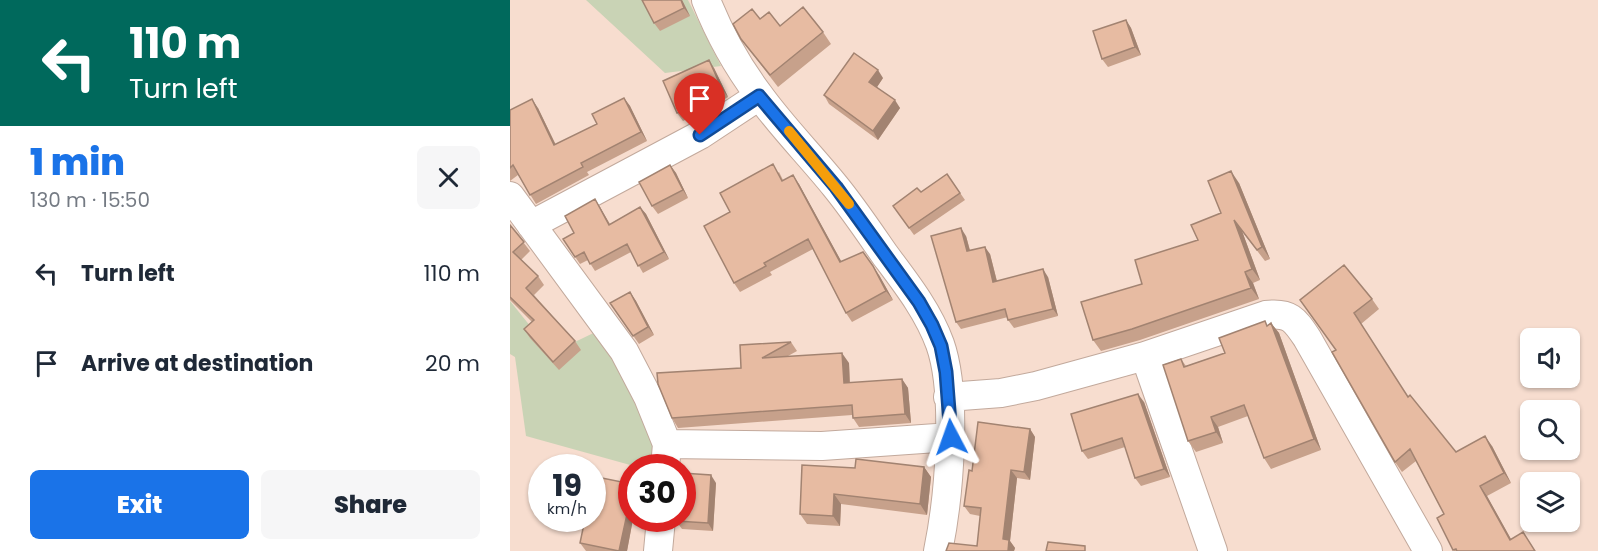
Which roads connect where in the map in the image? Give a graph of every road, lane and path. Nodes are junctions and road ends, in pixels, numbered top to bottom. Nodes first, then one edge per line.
1 (706, 0) edge
2 (759, 96) junction
3 (510, 196) edge
4 (531, 225) junction
5 (1145, 356) junction
6 (948, 397) junction
7 (951, 437) junction
8 (665, 454) edge
9 (696, 454) edge
10 (660, 532) edge
11 (658, 551) edge
12 (938, 551) edge
13 (1213, 551) edge
14 (1428, 551) edge

1 - 2 street
2 - 4 street
2 - 6 street
3 - 4 street
4 - 8 street
5 - 6 street
5 - 13 street
5 - 14 street
6 - 7 street
7 - 9 street
7 - 12 street
10 - 11 street

